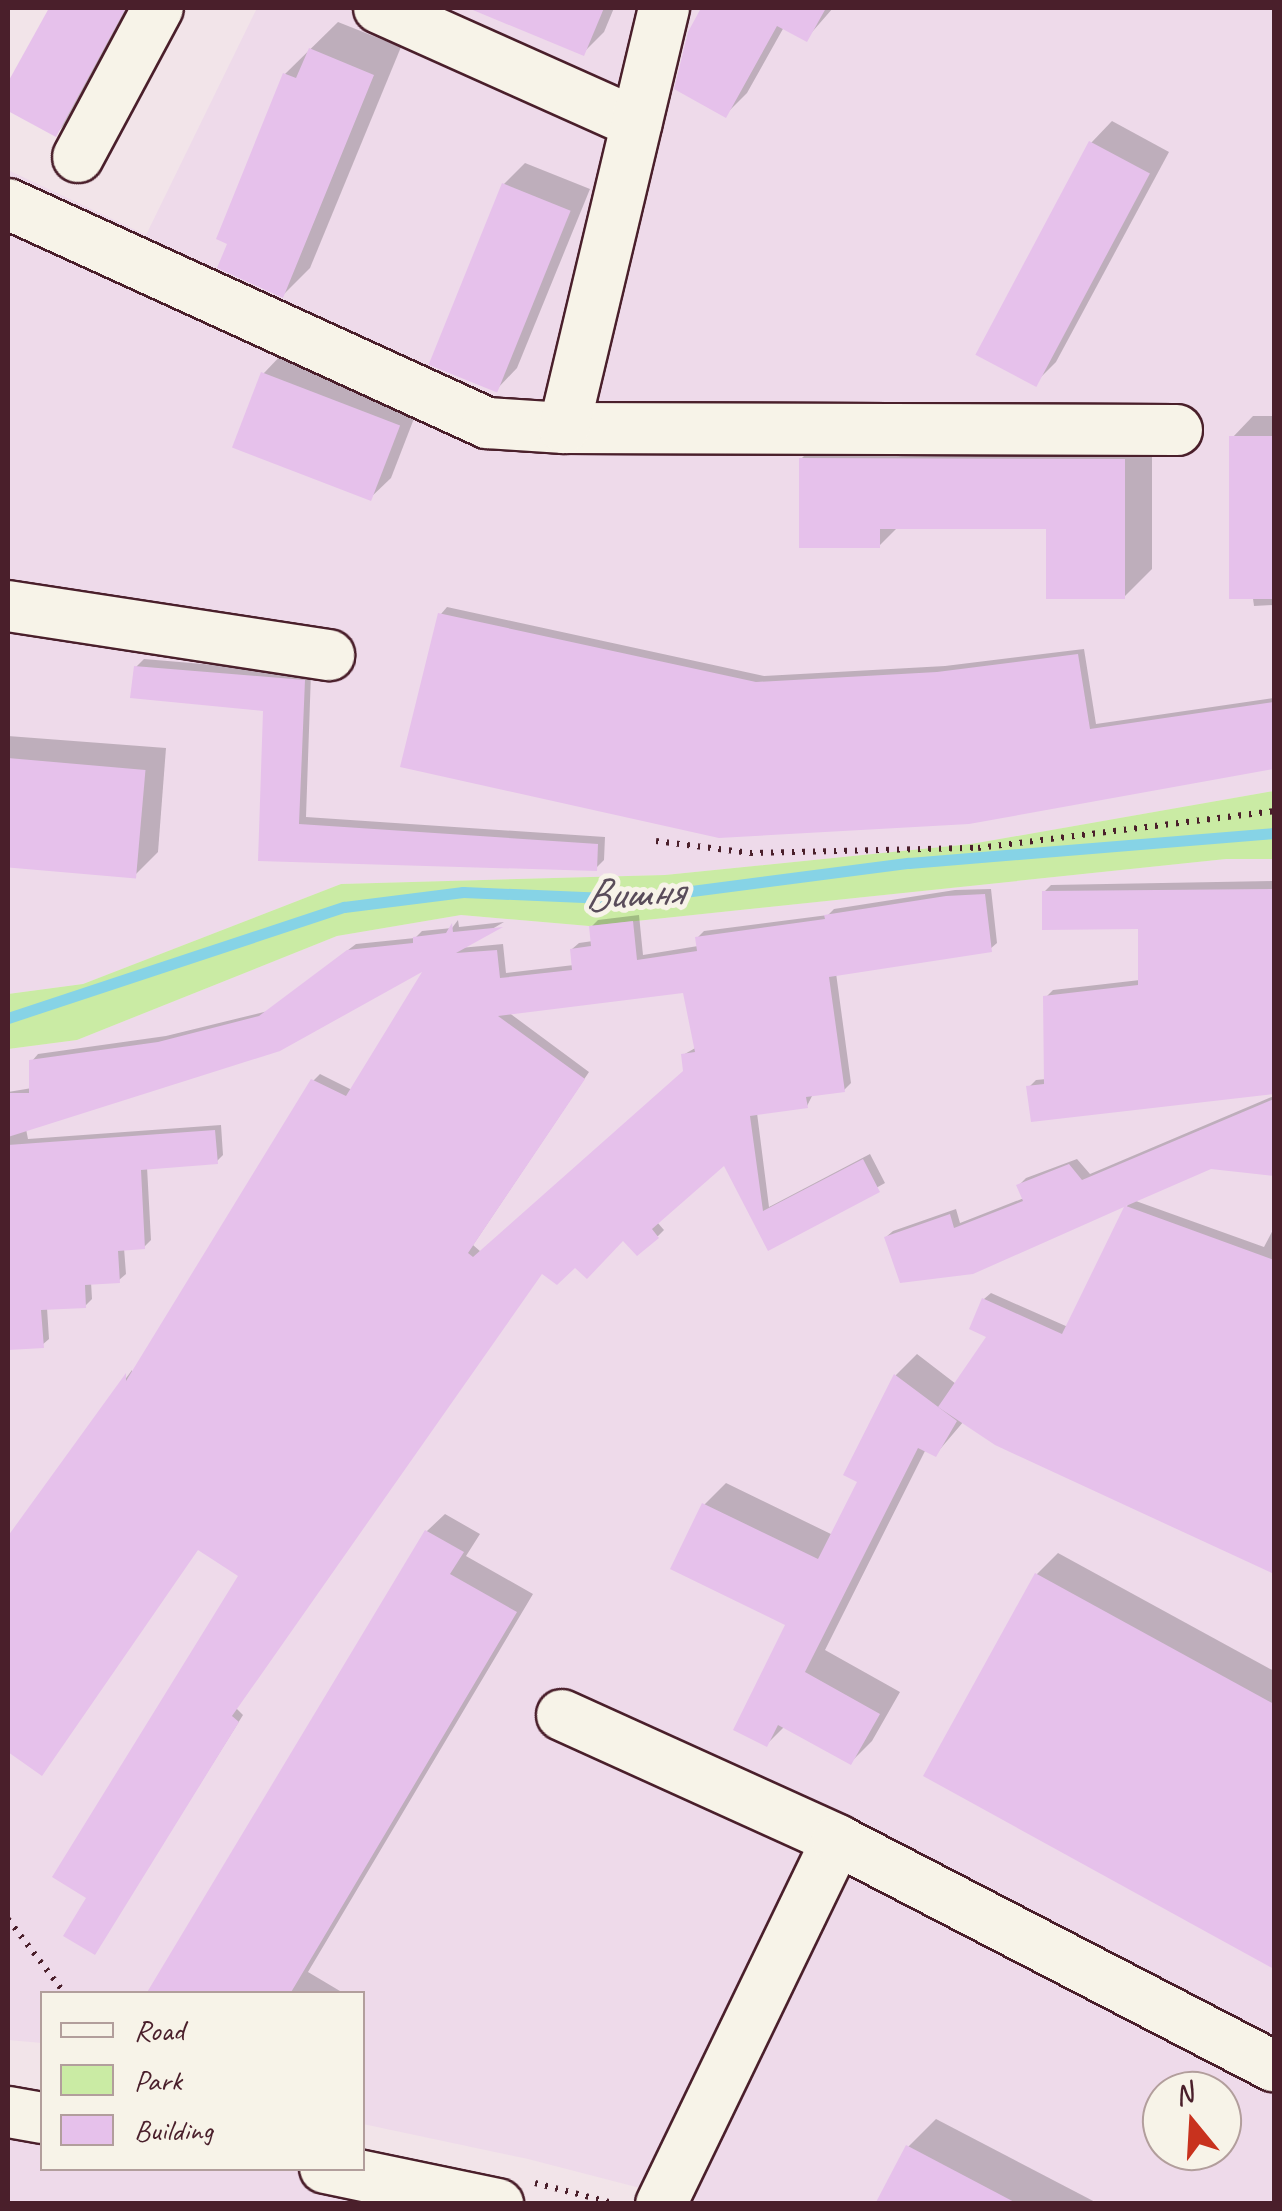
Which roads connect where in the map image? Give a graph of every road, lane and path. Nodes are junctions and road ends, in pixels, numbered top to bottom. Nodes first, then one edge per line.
1 (158, 8) edge
2 (379, 8) edge
3 (664, 8) edge
4 (636, 123) junction
5 (78, 157) dead end
6 (8, 204) edge
7 (564, 428) junction
8 (1176, 430) dead end
9 (8, 606) edge
10 (329, 655) dead end
11 (1274, 811) edge
12 (656, 840) dead end
13 (562, 1715) dead end
14 (837, 1840) junction
15 (8, 1919) edge
16 (62, 1990) dead end
17 (1274, 2066) edge
18 (339, 2171) edge
19 (498, 2204) edge
20 (661, 2204) edge

1 - 5 street
2 - 4 street
3 - 4 street
4 - 7 street
6 - 7 street
7 - 8 street
9 - 10 street
11 - 12 path
13 - 14 street
14 - 17 street
14 - 20 street
15 - 16 path
18 - 19 street

